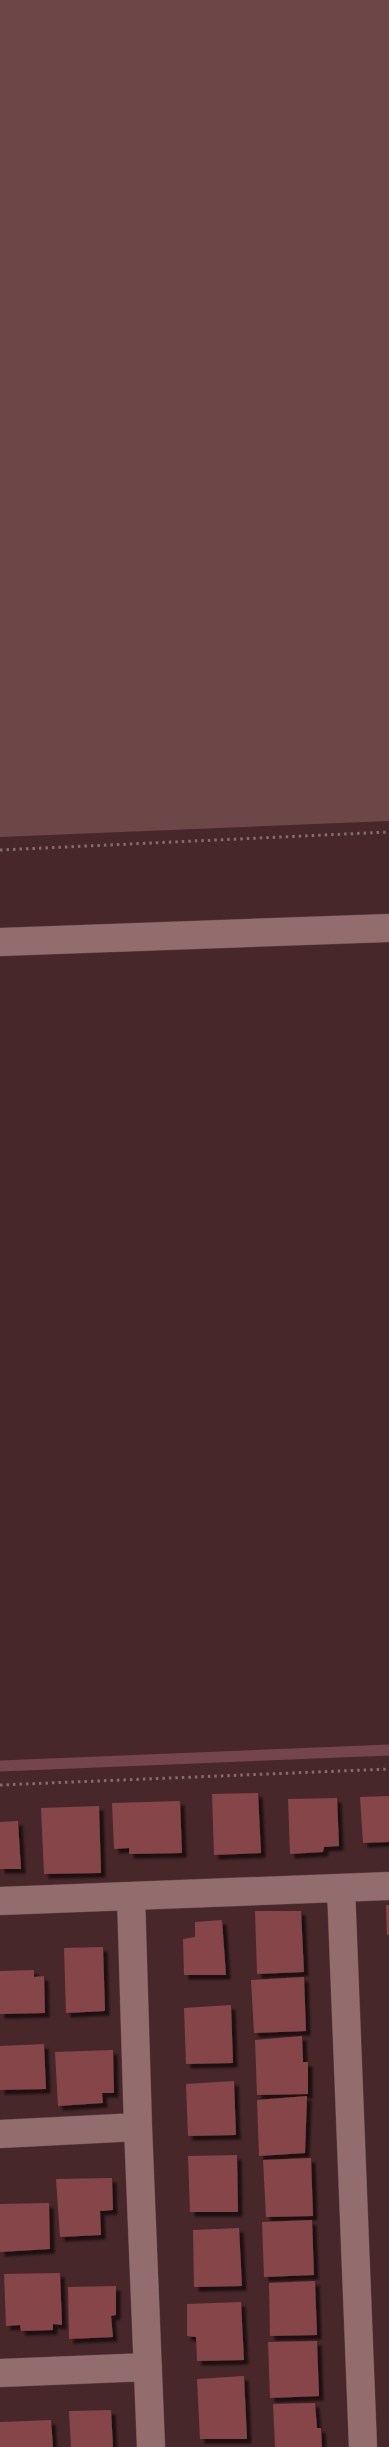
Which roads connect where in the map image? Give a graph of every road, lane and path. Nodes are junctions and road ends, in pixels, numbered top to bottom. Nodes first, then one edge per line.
1 (389, 832) edge
2 (0, 850) edge
3 (389, 928) edge
4 (0, 942) edge
5 (389, 1770) edge
6 (0, 1785) edge
7 (389, 1886) edge
8 (341, 1888) junction
9 (131, 1896) junction
10 (0, 1901) edge
11 (138, 2126) junction
12 (0, 2134) edge
13 (148, 2367) junction
14 (0, 2373) edge
15 (151, 2447) edge
16 (363, 2447) edge

1 - 2 path
3 - 4 street
5 - 6 path
7 - 8 street
8 - 9 street
8 - 16 street
9 - 10 street
9 - 11 street
11 - 12 street
11 - 13 street
13 - 14 street
13 - 15 street

